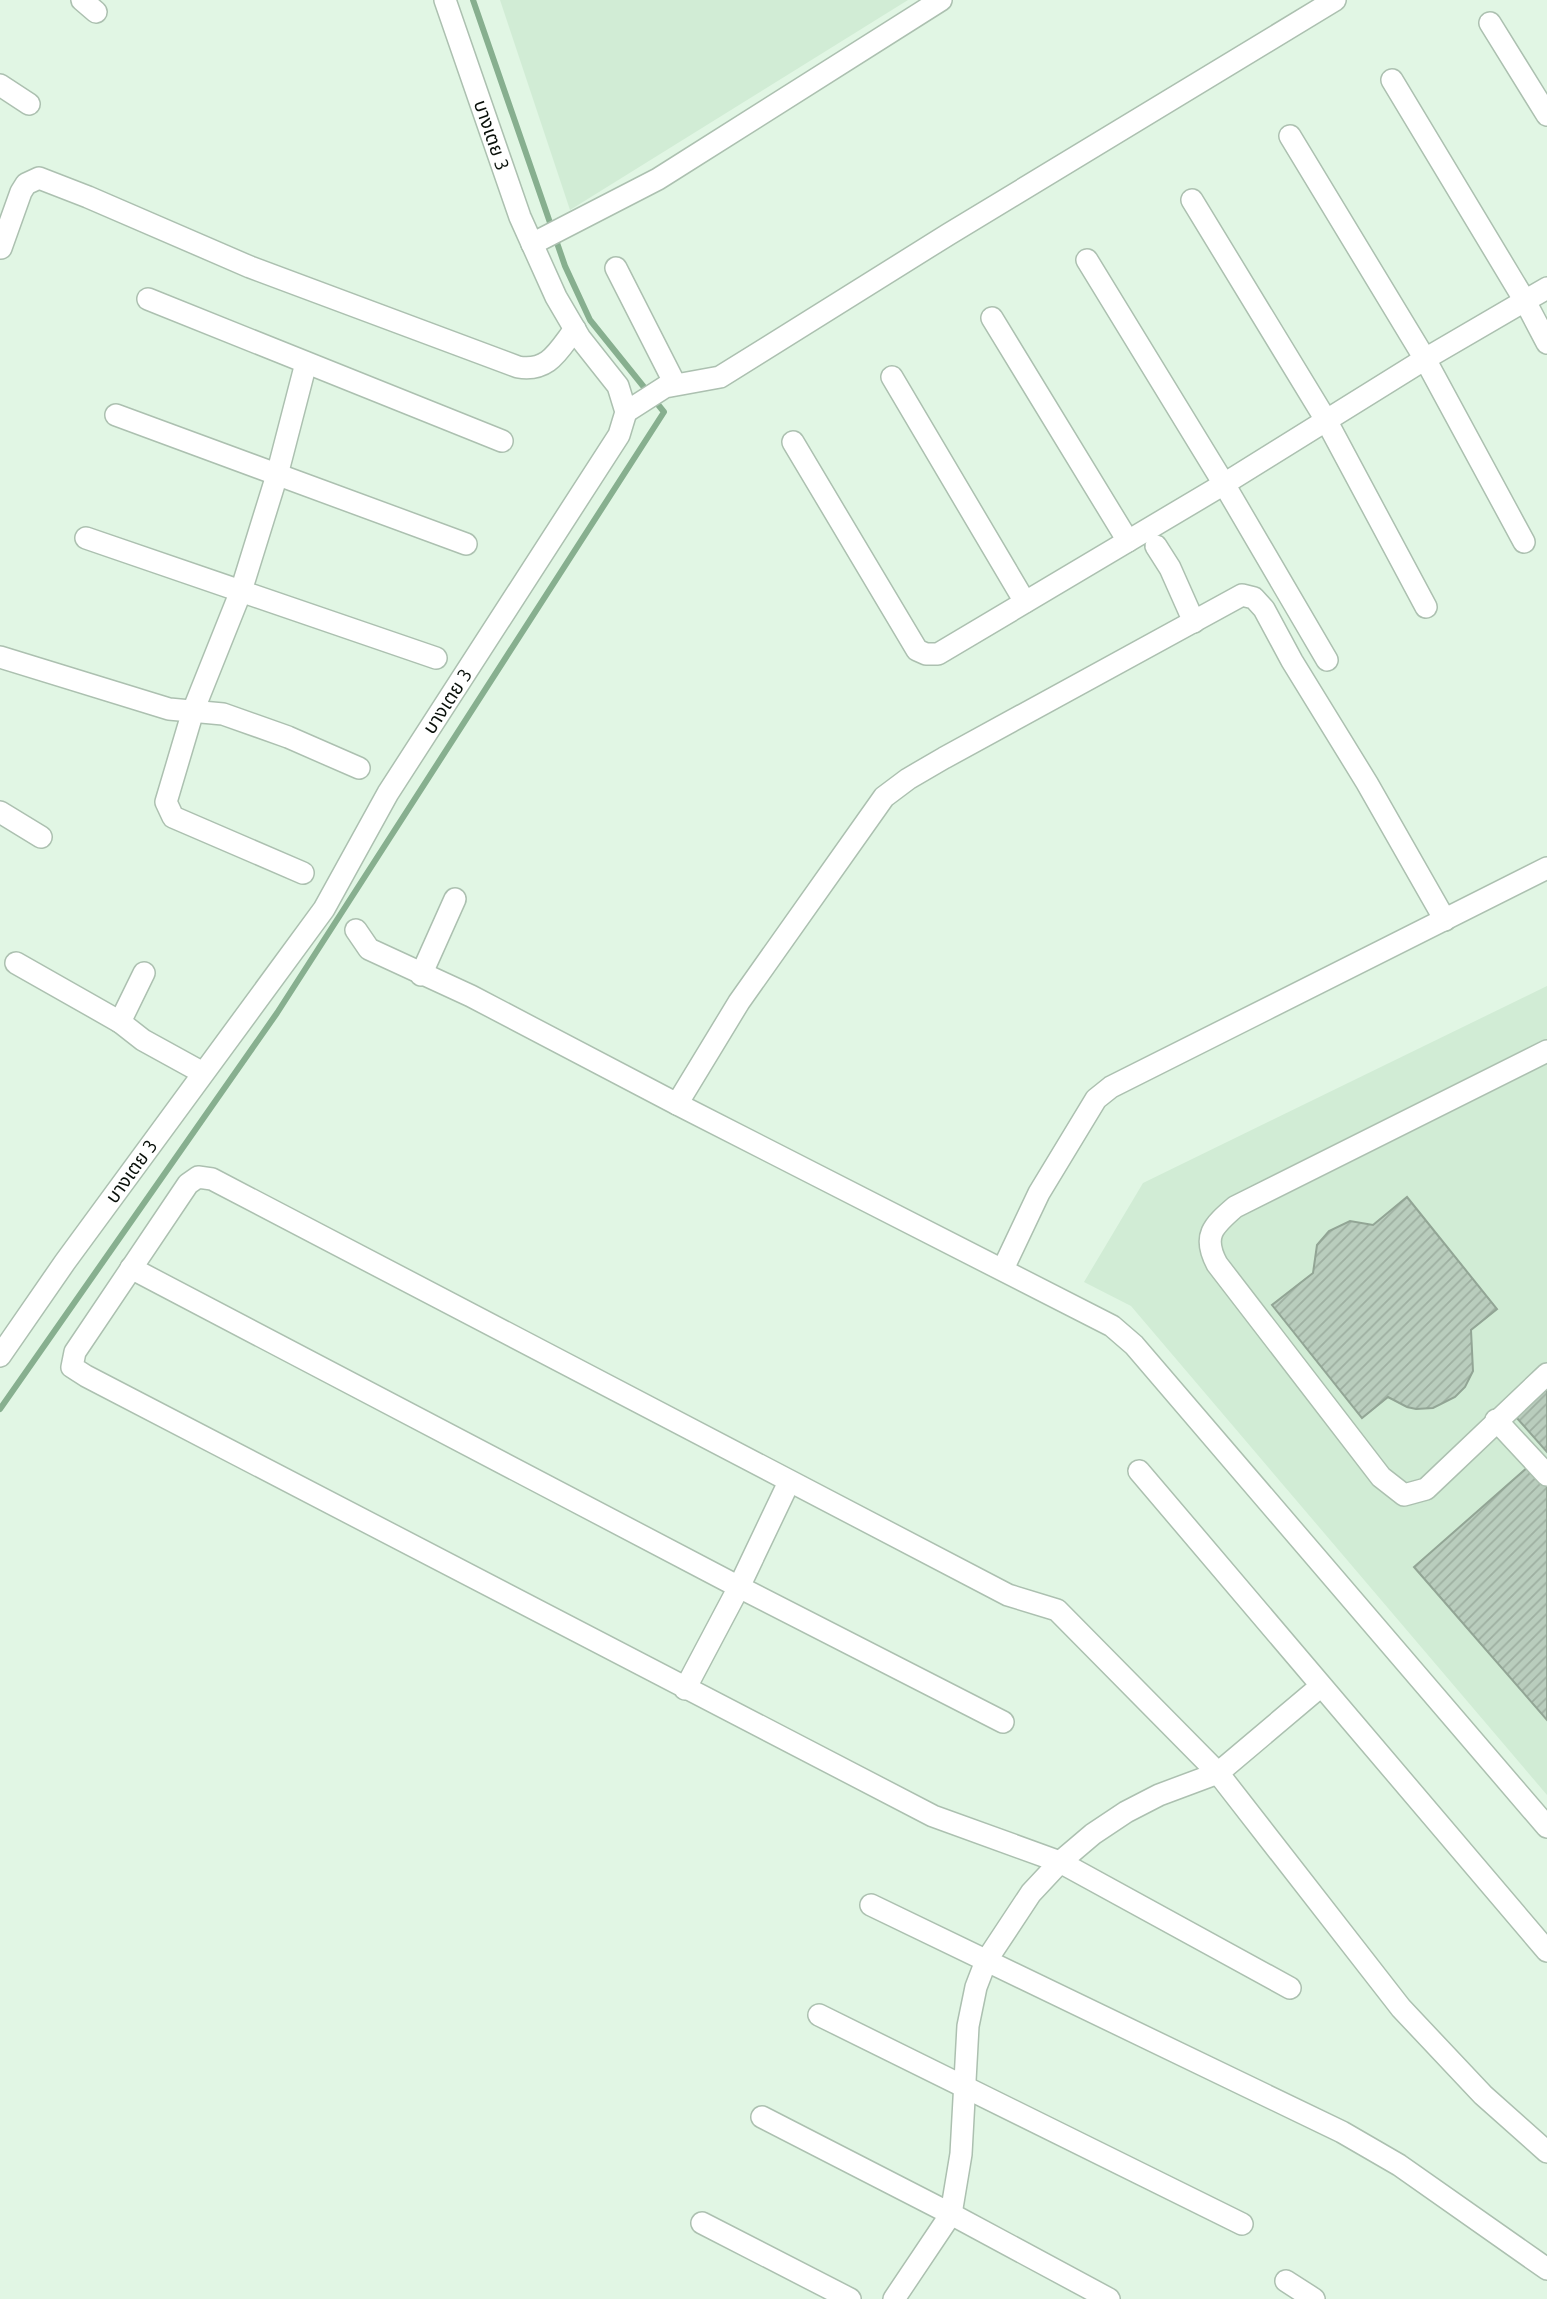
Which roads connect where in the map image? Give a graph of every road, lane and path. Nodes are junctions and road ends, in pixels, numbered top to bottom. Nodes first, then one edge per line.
1 (445, 0) edge
2 (941, 0) edge
3 (1335, 0) edge
4 (1490, 23) dead end
5 (1392, 80) dead end
6 (0, 85) edge
7 (29, 104) dead end
8 (1547, 115) edge
9 (1290, 136) dead end
10 (1192, 200) dead end
11 (539, 241) junction
12 (1, 248) edge
13 (1087, 260) dead end
14 (616, 268) dead end
15 (1547, 288) edge
16 (148, 299) dead end
17 (1525, 301) junction
18 (992, 318) dead end
19 (575, 329) junction
20 (1547, 343) edge
21 (1425, 359) junction
22 (306, 363) junction
23 (892, 377) dead end
24 (670, 386) junction
25 (634, 406) junction
26 (116, 415) dead end
27 (1326, 420) junction
28 (502, 441) dead end
29 (793, 442) dead end
30 (278, 475) junction
31 (1224, 484) junction
32 (86, 538) dead end
33 (1128, 541) junction
34 (1524, 542) dead end
35 (466, 544) dead end
36 (1156, 546) dead end
37 (241, 591) junction
38 (1025, 602) junction
39 (1426, 607) dead end
40 (1194, 622) junction
41 (0, 657) edge
42 (436, 658) dead end
43 (1327, 660) dead end
44 (193, 711) junction
45 (359, 768) dead end
46 (0, 812) edge
47 (41, 837) dead end
48 (1547, 868) edge
49 (303, 873) dead end
50 (455, 900) dead end
51 (1446, 920) junction
52 (356, 930) dead end
53 (16, 963) dead end
54 (144, 973) dead end
55 (421, 975) junction
56 (120, 1022) junction
57 (1547, 1051) edge
58 (203, 1073) junction
59 (677, 1104) junction
60 (131, 1268) junction
61 (1003, 1269) junction
62 (0, 1356) edge
63 (1547, 1374) edge
64 (1496, 1420) junction
65 (1139, 1471) dead end
66 (1547, 1475) edge
67 (789, 1482) junction
68 (739, 1587) junction
69 (1321, 1686) junction
70 (685, 1689) junction
71 (1003, 1722) dead end
72 (1217, 1773) junction
73 (1547, 1827) edge
74 (1060, 1862) junction
75 (871, 1905) dead end
76 (1547, 1951) edge
77 (986, 1961) junction
78 (1290, 1988) dead end
79 (819, 2015) dead end
80 (966, 2089) junction
81 (762, 2117) dead end
82 (1547, 2152) edge
83 (951, 2214) junction
84 (702, 2223) dead end
85 (1242, 2224) dead end
86 (1547, 2270) edge
87 (1286, 2281) dead end
88 (850, 2299) edge
89 (894, 2299) edge
90 (1109, 2299) edge
91 (1314, 2299) edge

1 - 11 street, บางเตย 3
2 - 11 street
3 - 24 street
4 - 8 street
5 - 17 street
6 - 7 street
9 - 21 street
10 - 27 street
11 - 19 street, บางเตย 3
12 - 19 street
13 - 31 street
14 - 24 street
15 - 17 street
16 - 22 street
17 - 20 street
17 - 21 street
18 - 33 street
19 - 25 street, บางเตย 3
21 - 27 street
21 - 34 street
22 - 28 street
22 - 30 street
23 - 38 street
24 - 25 street
25 - 58 street, บางเตย 3
26 - 30 street
27 - 31 street
27 - 39 street
29 - 38 street
30 - 35 street
30 - 37 street
31 - 33 street
31 - 43 street
32 - 37 street
33 - 38 street
36 - 40 street
37 - 42 street
37 - 44 street
40 - 51 street
40 - 59 street
41 - 44 street
44 - 45 street
44 - 49 street
46 - 47 street
48 - 51 street
50 - 55 street
51 - 61 street
52 - 55 street
53 - 56 street
54 - 56 street
55 - 59 street
56 - 58 street
57 - 64 street
58 - 62 street, บางเตย 3
59 - 61 street
60 - 67 street
60 - 68 street
60 - 70 street
61 - 73 street
63 - 64 street
64 - 66 street
65 - 69 street
67 - 68 street
67 - 72 street
68 - 70 street
68 - 71 street
69 - 72 street
69 - 76 street
70 - 74 street
72 - 74 street
72 - 82 street
74 - 77 street
74 - 78 street
75 - 77 street
77 - 80 street
77 - 86 street
79 - 80 street
80 - 83 street
80 - 85 street
81 - 83 street
83 - 89 street
83 - 90 street
84 - 88 street
87 - 91 street

